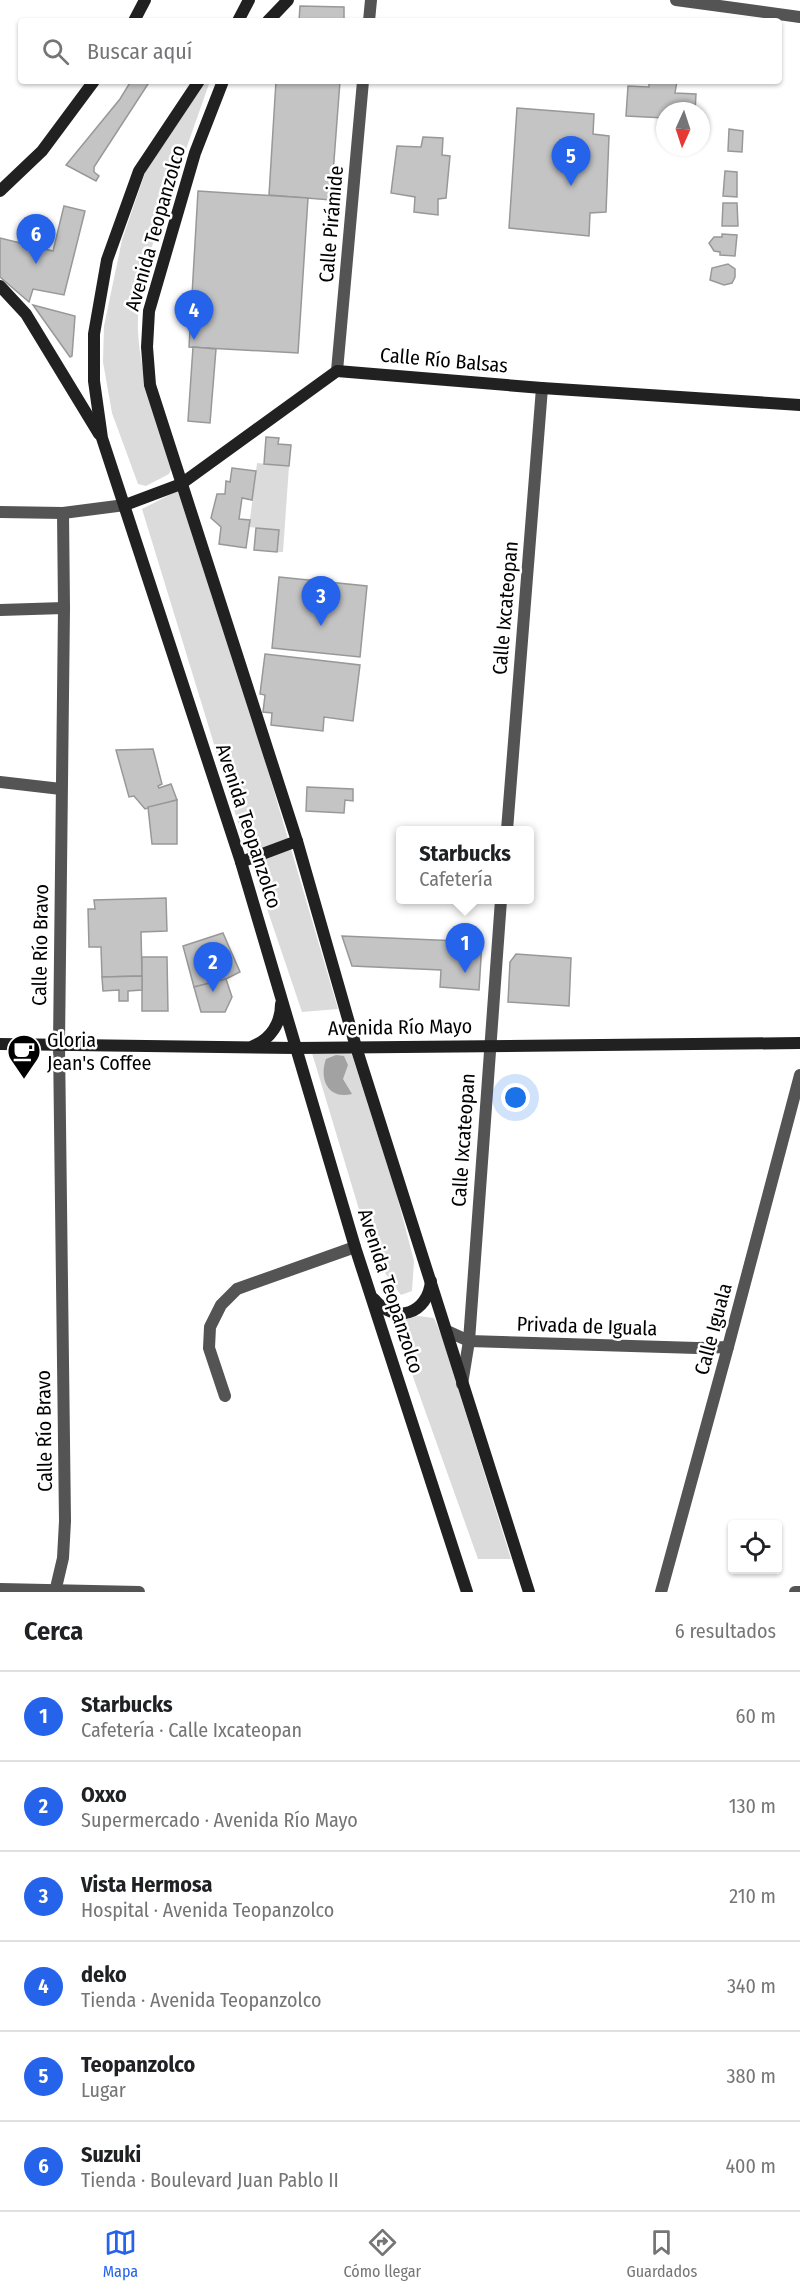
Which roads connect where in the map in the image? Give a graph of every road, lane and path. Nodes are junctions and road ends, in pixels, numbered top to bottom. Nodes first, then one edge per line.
1 (145, 0) edge
2 (249, 0) edge
3 (288, 0) edge
4 (371, 0) edge
5 (676, 0) edge
6 (800, 17) edge
7 (136, 18) edge
8 (240, 18) edge
9 (271, 18) edge
10 (369, 18) edge
11 (92, 84) edge
12 (197, 84) edge
13 (222, 84) edge
14 (363, 84) edge
15 (0, 191) edge
16 (0, 286) edge
17 (337, 371) junction
18 (542, 388) junction
19 (800, 405) edge
20 (102, 438) junction
21 (181, 484) junction
22 (124, 505) junction
23 (0, 512) edge
24 (63, 513) junction
25 (64, 608) junction
26 (0, 610) edge
27 (0, 782) edge
28 (61, 789) junction
29 (507, 826) edge
30 (297, 841) junction
31 (241, 862) junction
32 (501, 904) edge
33 (282, 1000) junction
34 (800, 1043) edge
35 (0, 1044) edge
36 (59, 1044) junction
37 (489, 1046) junction
38 (251, 1047) junction
39 (356, 1047) junction
40 (296, 1048) junction
41 (800, 1075) edge
42 (355, 1246) junction
43 (431, 1280) junction
44 (373, 1299) junction
45 (447, 1331) junction
46 (469, 1341) junction
47 (728, 1347) junction
48 (462, 1384) junction
49 (225, 1396) dead end
50 (0, 1589) edge
51 (55, 1591) edge
52 (139, 1592) edge
53 (467, 1592) edge
54 (529, 1592) edge
55 (661, 1592) edge
56 (795, 1592) edge
57 (800, 1592) edge

1 - 7 main road
2 - 8 main road
3 - 9 main road
4 - 10 street
5 - 6 street
11 - 15 main road
12 - 20 main road, Avenida Teopanzolco
13 - 21 main road, Avenida Teopanzolco
14 - 17 street, Calle Pirámide
16 - 20 main road
17 - 18 main road, Calle Río Balsas
17 - 21 main road
18 - 19 main road, Calle Río Balsas
18 - 29 street, Calle Ixcateopan
20 - 22 main road, Avenida Teopanzolco
21 - 22 main road
21 - 30 main road, Avenida Teopanzolco
22 - 24 street
22 - 31 main road, Avenida Teopanzolco
23 - 24 street
24 - 25 street, Calle Río Bravo
25 - 26 street
25 - 28 street, Calle Río Bravo
27 - 28 street
28 - 36 street, Calle Río Bravo
30 - 31 main road
30 - 39 main road, Avenida Teopanzolco
31 - 33 main road, Avenida Teopanzolco
32 - 37 street, Calle Ixcateopan
33 - 38 main road
33 - 40 main road, Avenida Teopanzolco
34 - 37 main road, Avenida Río Mayo
35 - 36 main road, Avenida Río Mayo
36 - 38 main road, Avenida Río Mayo
36 - 51 street, Calle Río Bravo
37 - 39 main road, Avenida Río Mayo
37 - 46 street, Calle Ixcateopan
38 - 40 main road, Avenida Río Mayo
39 - 40 main road, Avenida Río Mayo
39 - 43 main road, Avenida Teopanzolco
40 - 42 main road, Avenida Teopanzolco
41 - 47 street, Calle Iguala
42 - 44 main road, Avenida Teopanzolco
42 - 49 street
43 - 44 main road
43 - 45 main road, Avenida Teopanzolco
44 - 53 main road, Avenida Teopanzolco
45 - 46 street, Privada de Iguala
45 - 48 main road, Avenida Teopanzolco
46 - 47 street, Privada de Iguala
46 - 48 street, Calle Ixcateopan
47 - 55 street, Calle Iguala
48 - 54 main road, Avenida Teopanzolco
50 - 51 street
51 - 52 street
56 - 57 street

